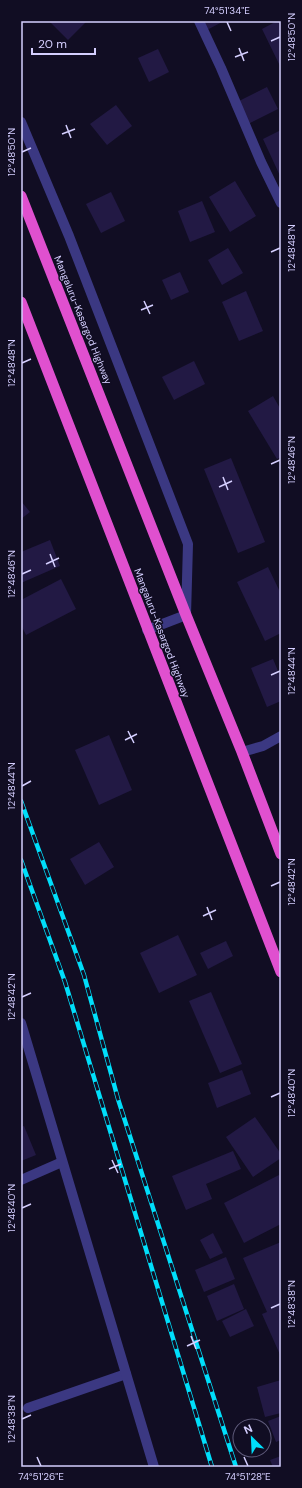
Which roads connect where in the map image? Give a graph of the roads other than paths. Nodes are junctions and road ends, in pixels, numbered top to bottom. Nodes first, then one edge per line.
1 (199, 21) edge
2 (21, 122) edge
3 (21, 196) edge
4 (281, 202) edge
5 (21, 302) edge
6 (186, 615) junction
7 (148, 630) junction
8 (281, 736) edge
9 (242, 752) junction
10 (281, 854) edge
11 (281, 972) edge
12 (21, 1023) edge
13 (62, 1162) junction
14 (21, 1180) edge
15 (126, 1374) junction
16 (28, 1408) dead end
17 (154, 1467) edge

1 - 4 street
2 - 6 street
3 - 6 highway, Mangaluru-Kasargod Highway
5 - 7 highway, Mangaluru-Kasargod Highway
6 - 7 street
6 - 9 highway, Mangaluru-Kasargod Highway
7 - 11 highway, Mangaluru-Kasargod Highway
8 - 9 street
9 - 10 highway, Mangaluru-Kasargod Highway
12 - 13 street
13 - 14 street
13 - 15 street
15 - 16 street
15 - 17 street

